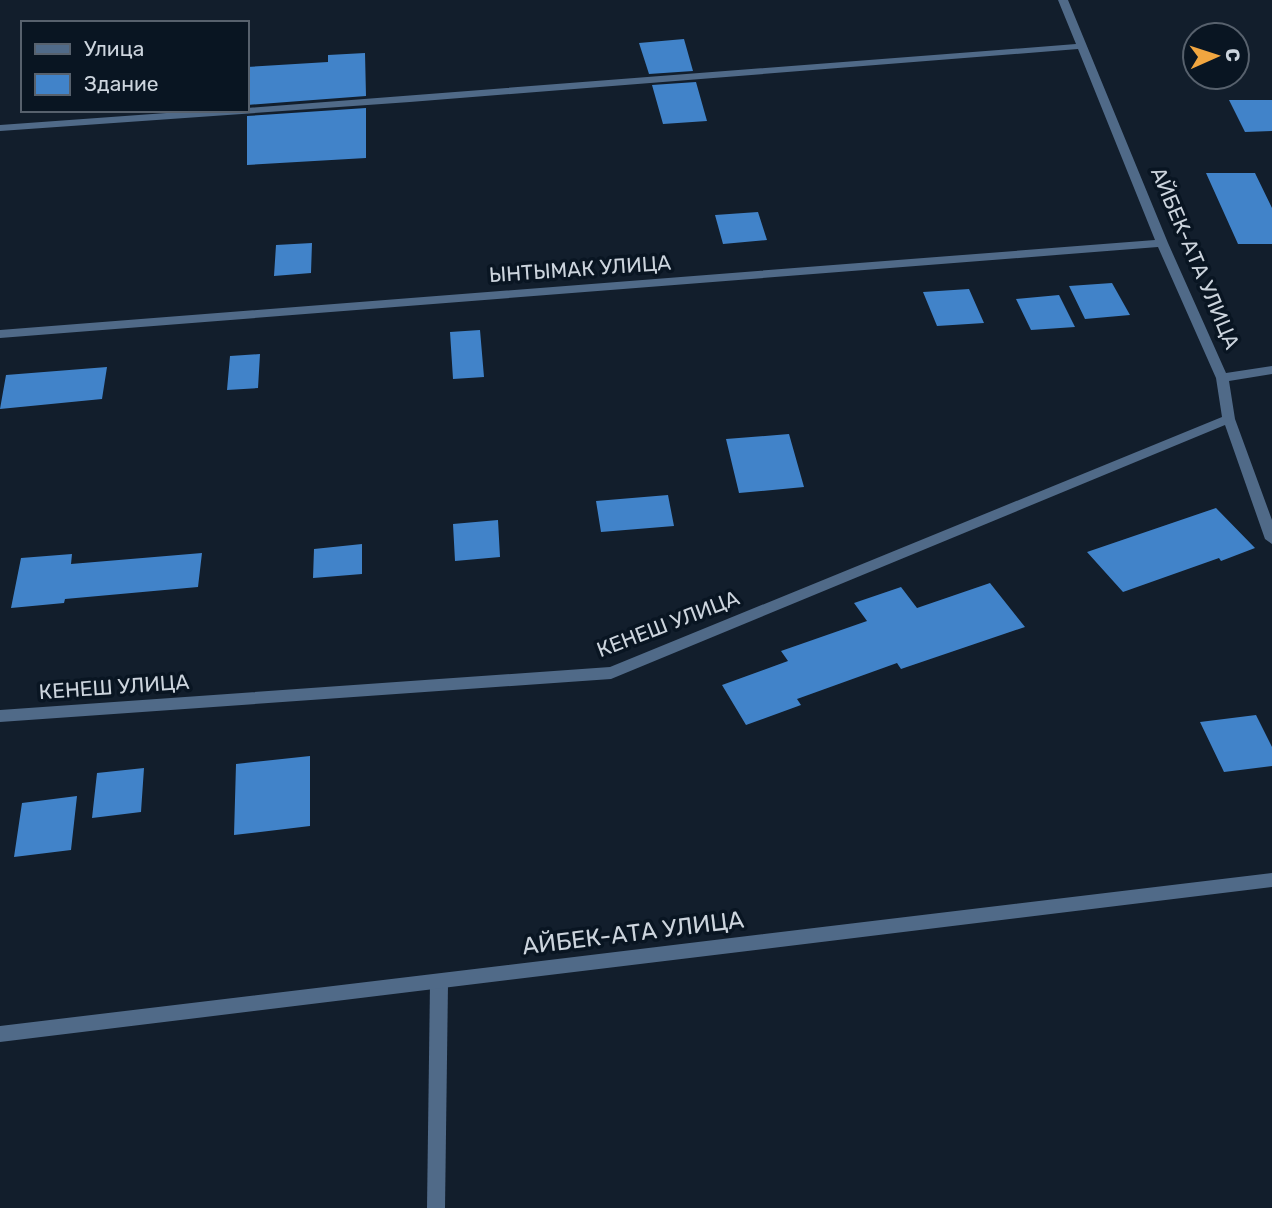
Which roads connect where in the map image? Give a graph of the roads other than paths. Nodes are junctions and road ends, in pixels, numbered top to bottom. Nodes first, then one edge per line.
1 (1063, 0) edge
2 (1081, 46) junction
3 (248, 110) edge
4 (226, 112) edge
5 (0, 128) edge
6 (1162, 243) junction
7 (0, 334) edge
8 (1272, 370) edge
9 (1222, 378) junction
10 (1229, 419) junction
11 (1272, 539) edge
12 (0, 716) edge
13 (1272, 880) edge
14 (439, 983) junction
15 (0, 1034) edge
16 (436, 1208) edge

1 - 2 street, АЙБЕК-АТА УЛИЦА
2 - 3 street
2 - 6 street, АЙБЕК-АТА УЛИЦА
4 - 5 street
6 - 7 street, ЫНТЫМАК УЛИЦА
6 - 9 street, АЙБЕК-АТА УЛИЦА
8 - 9 street
9 - 10 street, АЙБЕК-АТА УЛИЦА
10 - 11 street, АЙБЕК-АТА УЛИЦА
10 - 12 street, КЕНЕШ УЛИЦА
13 - 14 street, АЙБЕК-АТА УЛИЦА
14 - 15 street, АЙБЕК-АТА УЛИЦА
14 - 16 street

